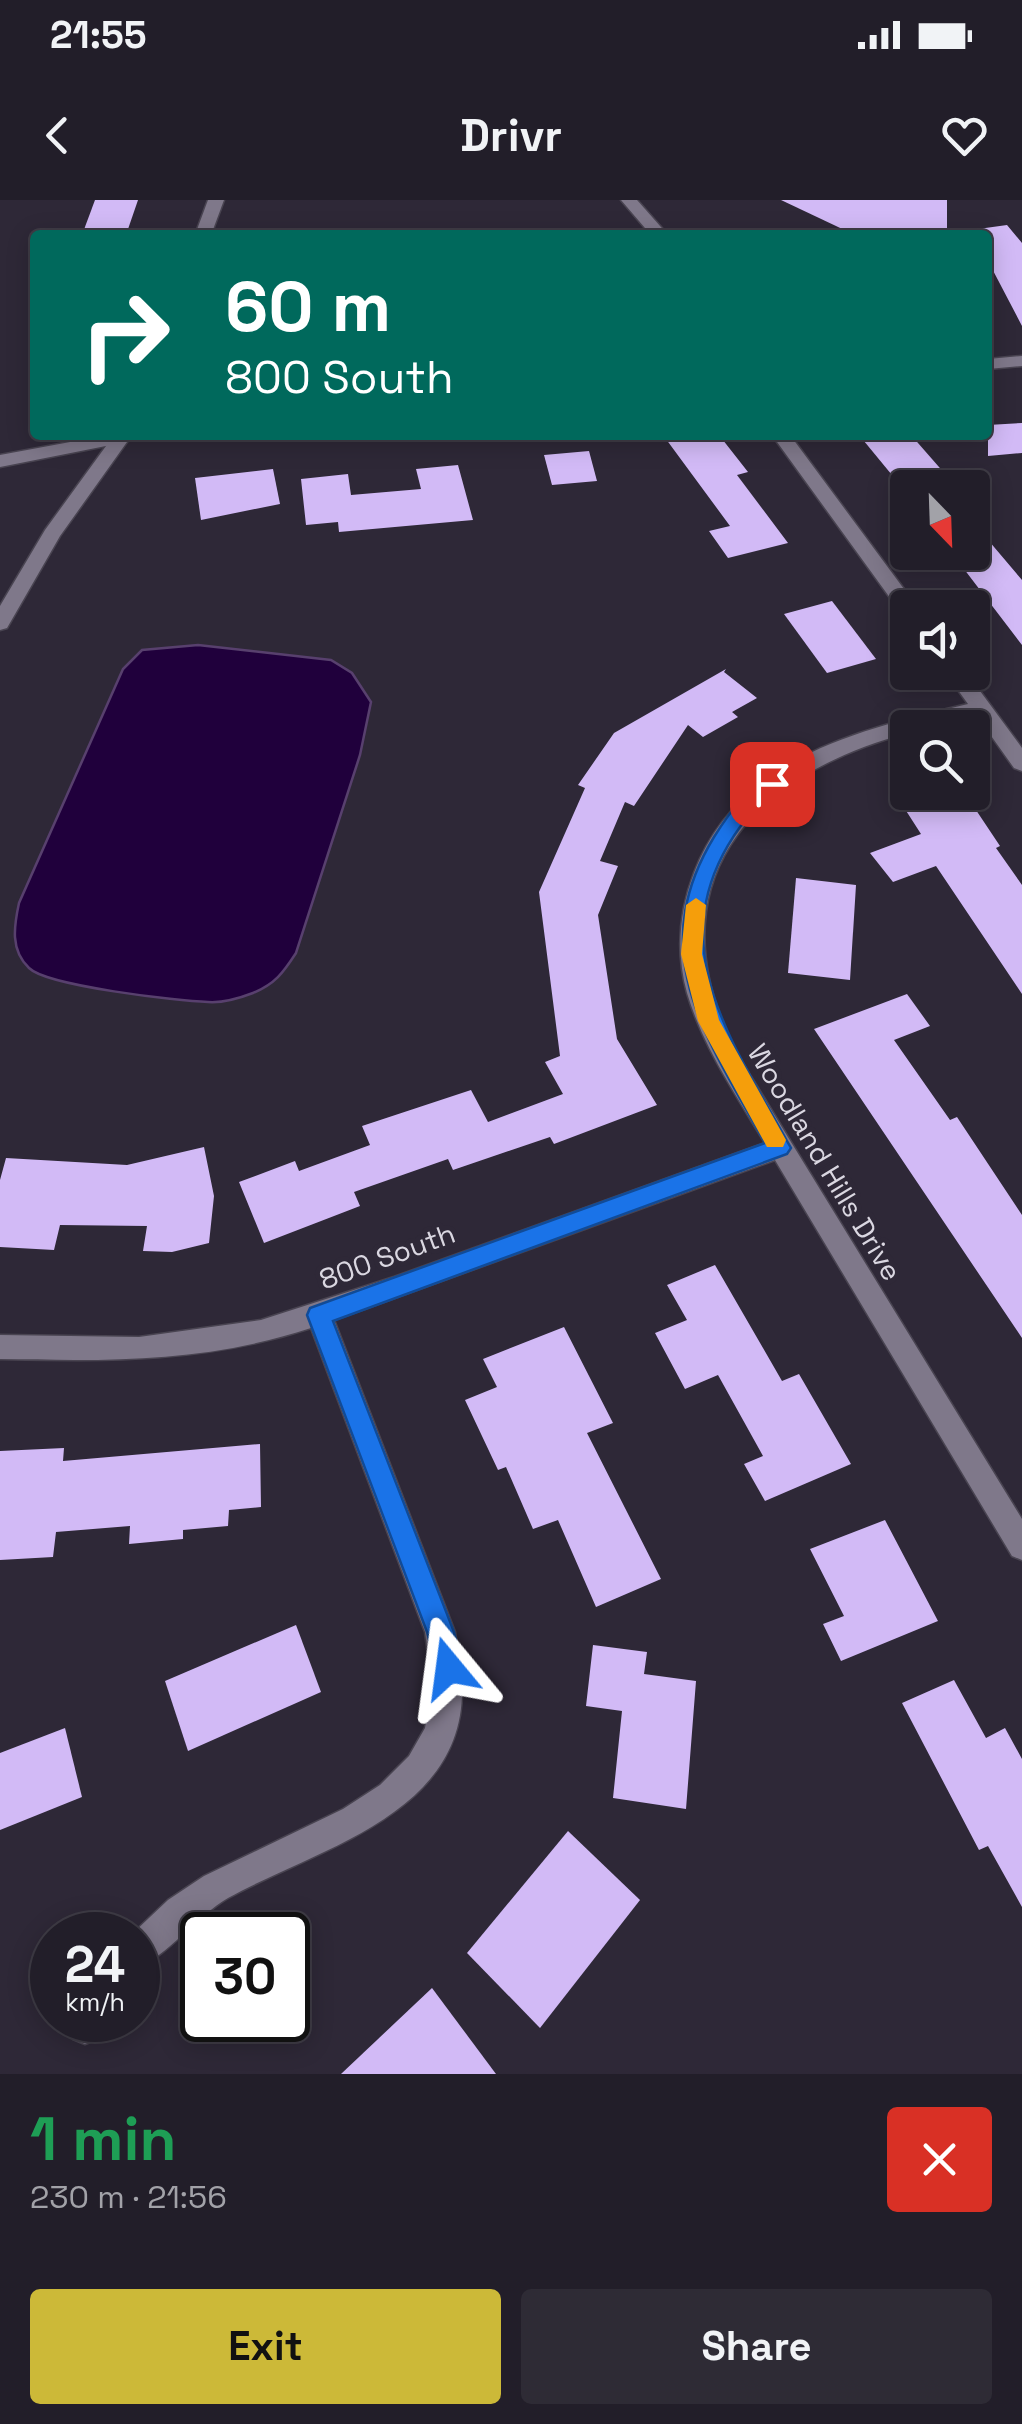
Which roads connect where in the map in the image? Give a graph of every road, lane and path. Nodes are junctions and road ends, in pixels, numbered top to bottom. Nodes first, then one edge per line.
1 (216, 200) edge
2 (629, 200) edge
3 (204, 230) edge
4 (656, 230) edge
5 (1022, 361) edge
6 (992, 364) edge
7 (108, 440) edge
8 (125, 440) edge
9 (786, 440) edge
10 (0, 461) edge
11 (895, 590) edge
12 (0, 623) edge
13 (968, 690) edge
14 (981, 708) junction
15 (1022, 763) edge
16 (779, 1148) junction
17 (319, 1315) junction
18 (0, 1347) edge
19 (1022, 1546) edge
20 (160, 1928) edge

1 - 3 street
2 - 4 street
5 - 6 street
7 - 10 street
8 - 12 street
9 - 11 street
13 - 14 street
14 - 15 street
14 - 16 street, Woodland Hills Drive
16 - 17 street, 800 South
16 - 19 street, Woodland Hills Drive
17 - 18 street, 800 South
17 - 20 street

